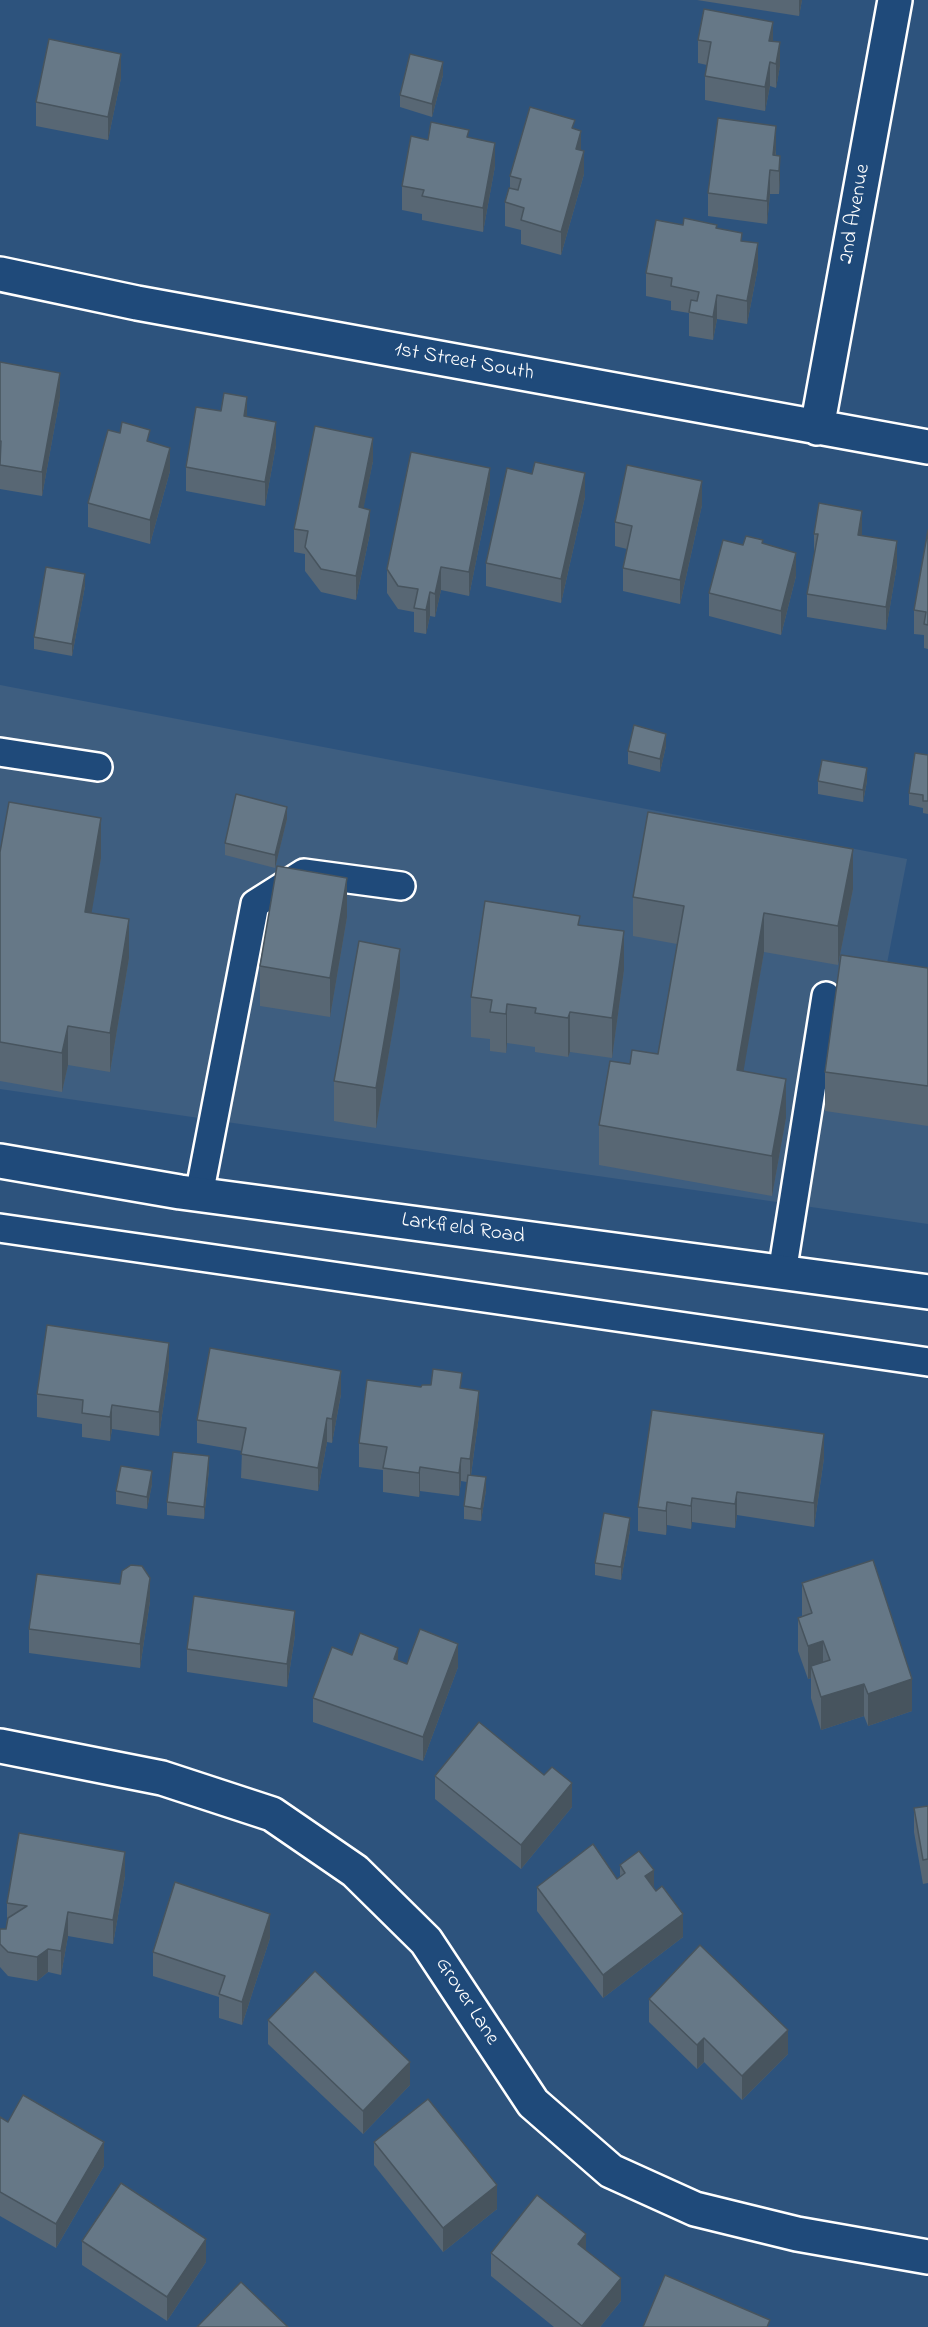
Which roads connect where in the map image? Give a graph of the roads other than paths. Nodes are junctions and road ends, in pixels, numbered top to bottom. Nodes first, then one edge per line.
1 (895, 0) edge
2 (0, 274) edge
3 (817, 428) junction
4 (928, 447) edge
5 (0, 752) edge
6 (98, 767) dead end
7 (401, 886) dead end
8 (826, 996) dead end
9 (0, 1161) edge
10 (200, 1194) junction
11 (0, 1228) edge
12 (782, 1273) junction
13 (928, 1292) edge
14 (928, 1362) edge
15 (0, 1746) edge
16 (928, 2257) edge

1 - 3 street, 2nd Avenue
2 - 3 street, 1st Street South
3 - 4 street, 1st Street South
5 - 6 lane
7 - 10 lane
8 - 12 lane
9 - 10 street, Larkfield Road
10 - 12 street, Larkfield Road
11 - 14 lane
12 - 13 street, Larkfield Road
15 - 16 street, Grover Lane

